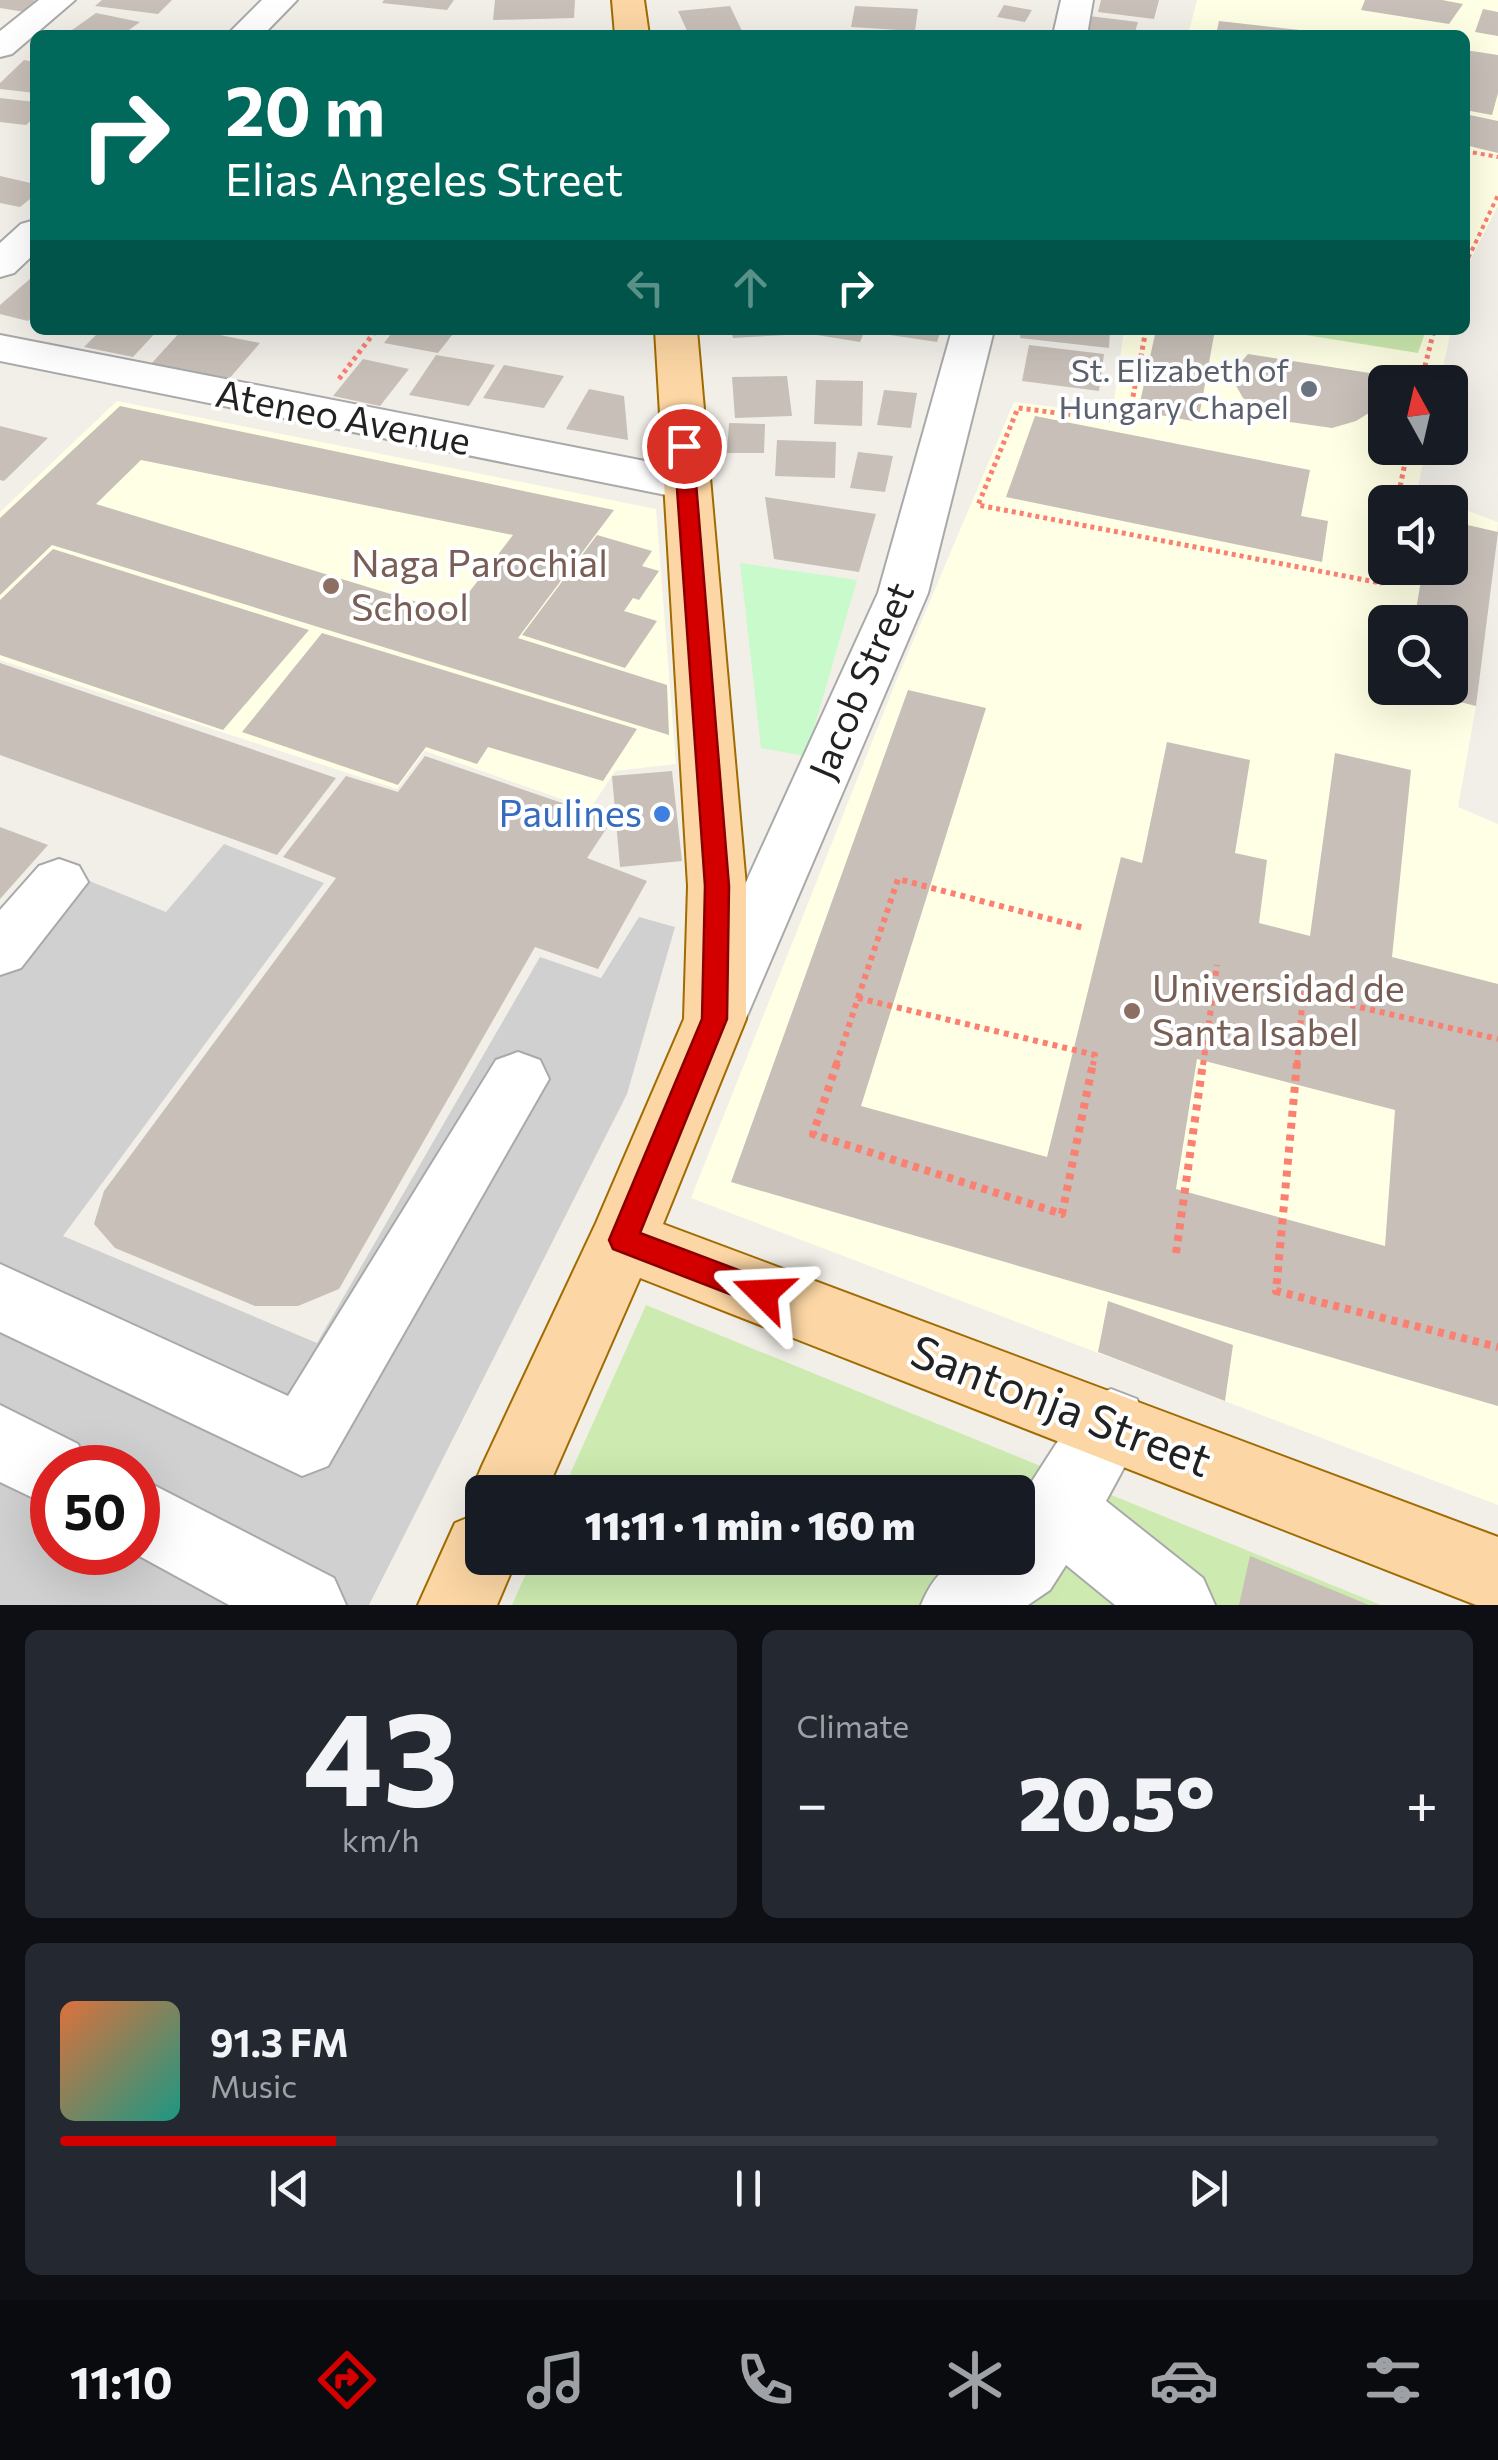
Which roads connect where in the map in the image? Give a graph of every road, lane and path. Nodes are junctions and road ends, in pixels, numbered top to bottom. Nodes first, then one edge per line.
1 (60, 0) edge
2 (281, 0) edge
3 (628, 0) edge
4 (1077, 0) edge
5 (249, 30) edge
6 (631, 30) edge
7 (1071, 30) edge
8 (0, 47) edge
9 (1470, 152) edge
10 (1498, 157) edge
11 (1498, 195) edge
12 (30, 237) edge
13 (1470, 254) edge
14 (0, 265) edge
15 (372, 335) edge
16 (676, 335) edge
17 (972, 335) edge
18 (1145, 335) edge
19 (1433, 335) edge
20 (0, 348) edge
21 (1425, 365) edge
22 (314, 412) junction
23 (686, 484) junction
24 (1368, 580) edge
25 (59, 882) dead end
26 (1084, 928) dead end
27 (0, 951) edge
28 (1217, 966) dead end
29 (858, 998) junction
30 (715, 1019) junction
31 (1498, 1039) edge
32 (518, 1079) dead end
33 (623, 1240) junction
34 (1176, 1253) dead end
35 (0, 1297) edge
36 (1498, 1348) edge
37 (1112, 1425) junction
38 (0, 1442) edge
39 (30, 1458) edge
40 (516, 1475) edge
41 (1057, 1510) junction
42 (160, 1527) edge
43 (471, 1575) edge
44 (1498, 1575) edge
45 (307, 1605) edge
46 (457, 1605) edge
47 (960, 1605) edge
48 (1176, 1605) edge

1 - 8 street
2 - 5 street
3 - 6 main road
4 - 7 street
9 - 10 path
11 - 13 path
12 - 14 street
15 - 22 path
16 - 23 main road
17 - 30 street, Jacob Street
18 - 24 path
19 - 21 path
20 - 22 street, Ateneo Avenue
22 - 23 street, Ateneo Avenue
23 - 30 main road
25 - 27 street
26 - 29 path
28 - 34 path
29 - 29 path
30 - 33 main road
31 - 36 path
32 - 35 street
33 - 37 main road, Santonja Street
33 - 40 main road
37 - 41 street
37 - 44 main road, Santonja Street
38 - 39 street
41 - 47 street
41 - 48 street
42 - 45 street
43 - 46 main road

